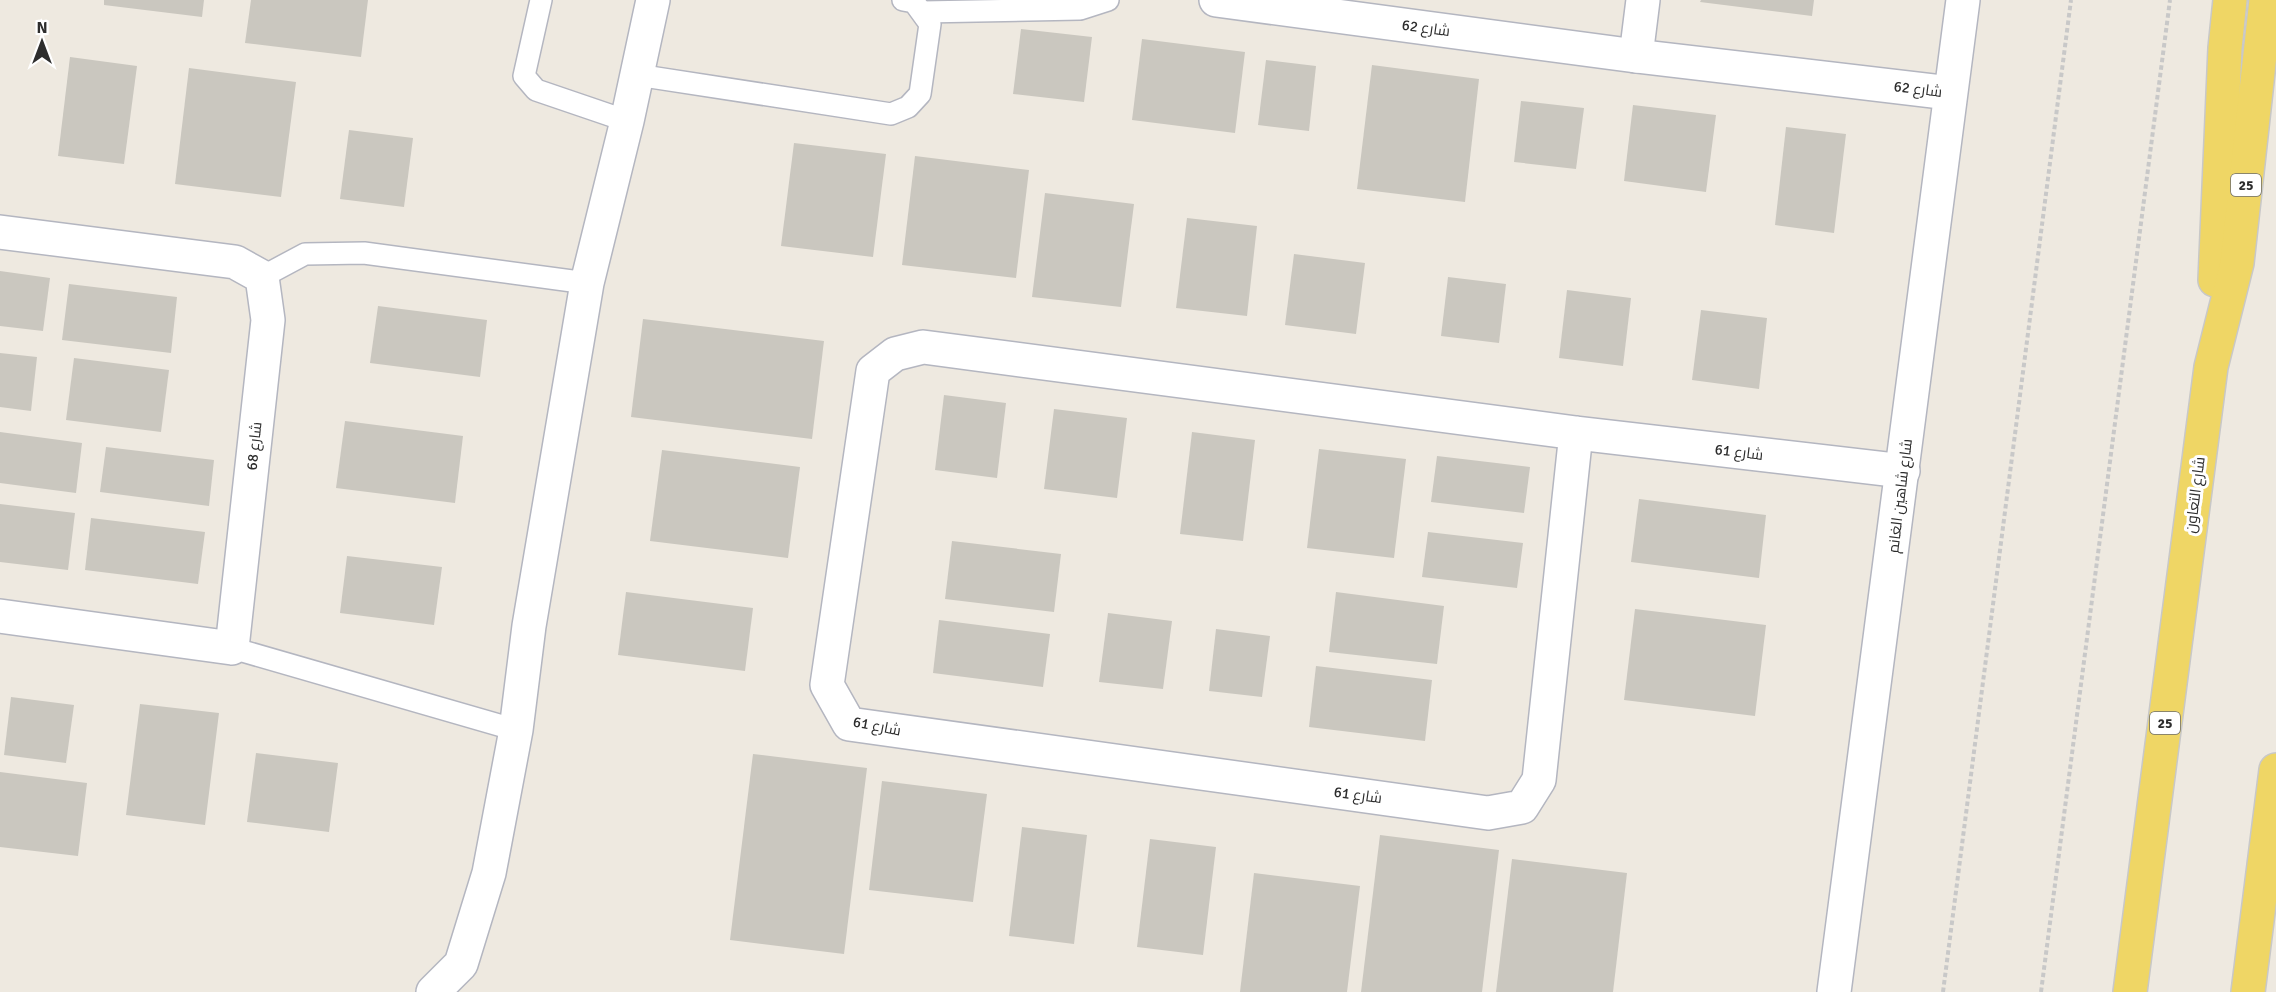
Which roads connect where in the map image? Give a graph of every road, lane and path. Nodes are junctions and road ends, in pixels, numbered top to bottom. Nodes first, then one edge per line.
1 (541, 0) edge
2 (653, 0) edge
3 (903, 0) edge
4 (1108, 0) edge
5 (1216, 0) edge
6 (1642, 0) edge
7 (1963, 0) edge
8 (2071, 0) edge
9 (2170, 0) edge
10 (2230, 0) edge
11 (2266, 0) edge
12 (923, 12) junction
13 (1636, 56) junction
14 (637, 75) junction
15 (1950, 93) junction
16 (627, 121) junction
17 (0, 232) edge
18 (262, 277) junction
19 (587, 283) junction
20 (2211, 367) junction
21 (1576, 432) junction
22 (1903, 471) junction
23 (0, 616) edge
24 (232, 648) junction
25 (516, 730) junction
26 (2276, 770) edge
27 (2267, 906) edge
28 (433, 992) edge
29 (1834, 992) edge
30 (1944, 992) edge
31 (2042, 992) edge
32 (2130, 992) edge
33 (2248, 992) edge

1 - 16 lane
2 - 14 street
3 - 12 lane
4 - 12 lane
5 - 13 street, شارع 62
6 - 13 street
7 - 15 street, شارع شاهين الغانم
8 - 30 path
9 - 31 path
10 - 20 main road
11 - 20 main road, شارع التعاون / 25
12 - 14 lane
13 - 15 street, شارع 62
14 - 16 street
15 - 22 street, شارع شاهين الغانم
16 - 19 street
17 - 18 street
18 - 19 lane
18 - 24 street, شارع 68
19 - 25 street
20 - 32 main road, شارع التعاون / 25
21 - 21 street, شارع 61
21 - 22 street, شارع 61
22 - 29 street, شارع شاهين الغانم
23 - 24 street
24 - 25 lane
25 - 28 street
26 - 27 main road
27 - 33 main road

